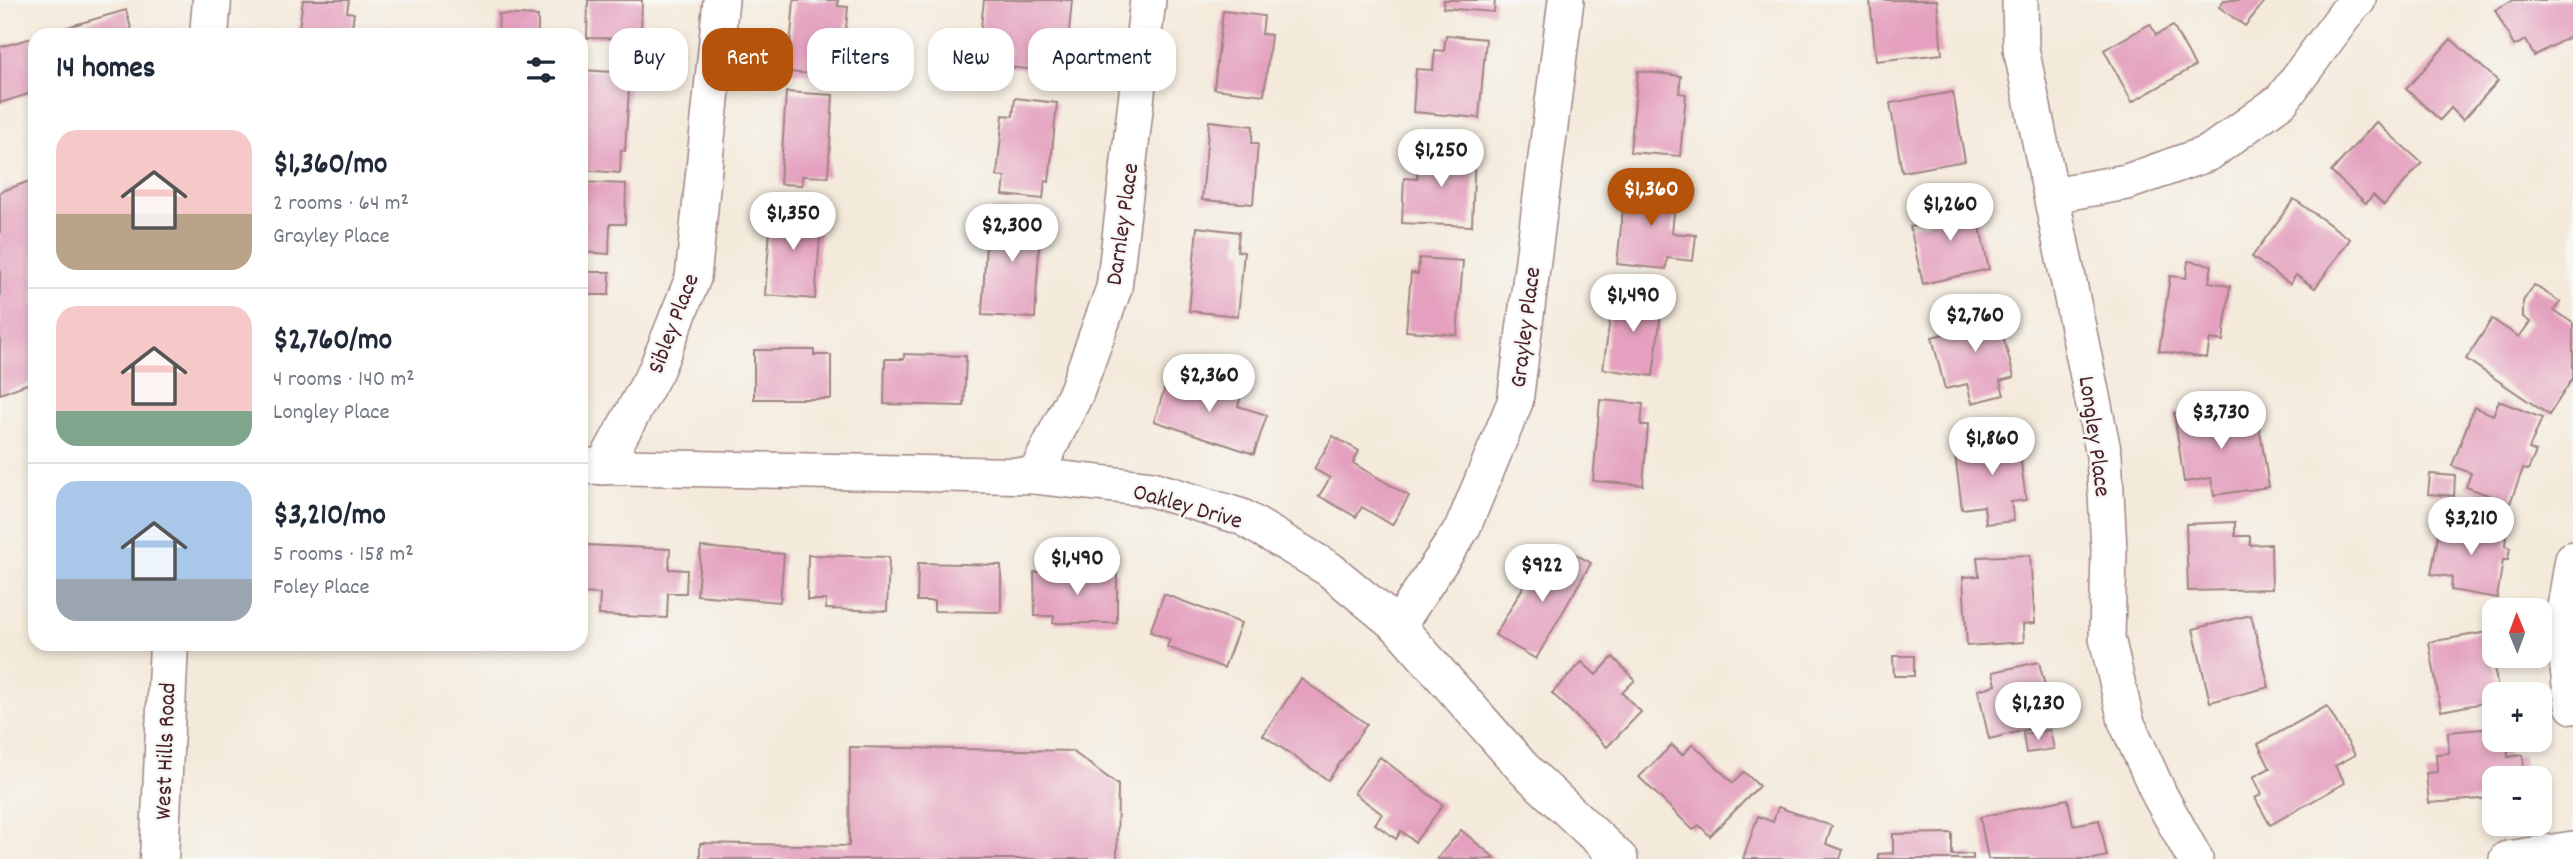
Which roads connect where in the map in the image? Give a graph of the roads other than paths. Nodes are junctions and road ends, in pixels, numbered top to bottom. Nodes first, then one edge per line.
1 (212, 0) edge
2 (721, 0) edge
3 (1148, 0) edge
4 (1566, 0) edge
5 (2020, 0) edge
6 (2358, 0) edge
7 (210, 28) edge
8 (2052, 195) junction
9 (592, 467) edge
10 (1035, 475) junction
11 (2573, 559) edge
12 (1398, 626) junction
13 (169, 651) edge
14 (2573, 706) edge
15 (2573, 849) edge
16 (159, 859) edge
17 (1620, 859) edge
18 (2195, 859) edge
19 (2507, 859) edge

1 - 7 street
2 - 9 street, Sibley Place
3 - 10 street, Darnley Place
4 - 12 street, Grayley Place
5 - 8 street, Longley Place
6 - 8 street
8 - 18 street, Longley Place
9 - 10 street, Oakley Drive
10 - 12 street, Oakley Drive
11 - 14 street
12 - 17 street, Oakley Drive
13 - 16 street, West Hills Road
15 - 19 street

